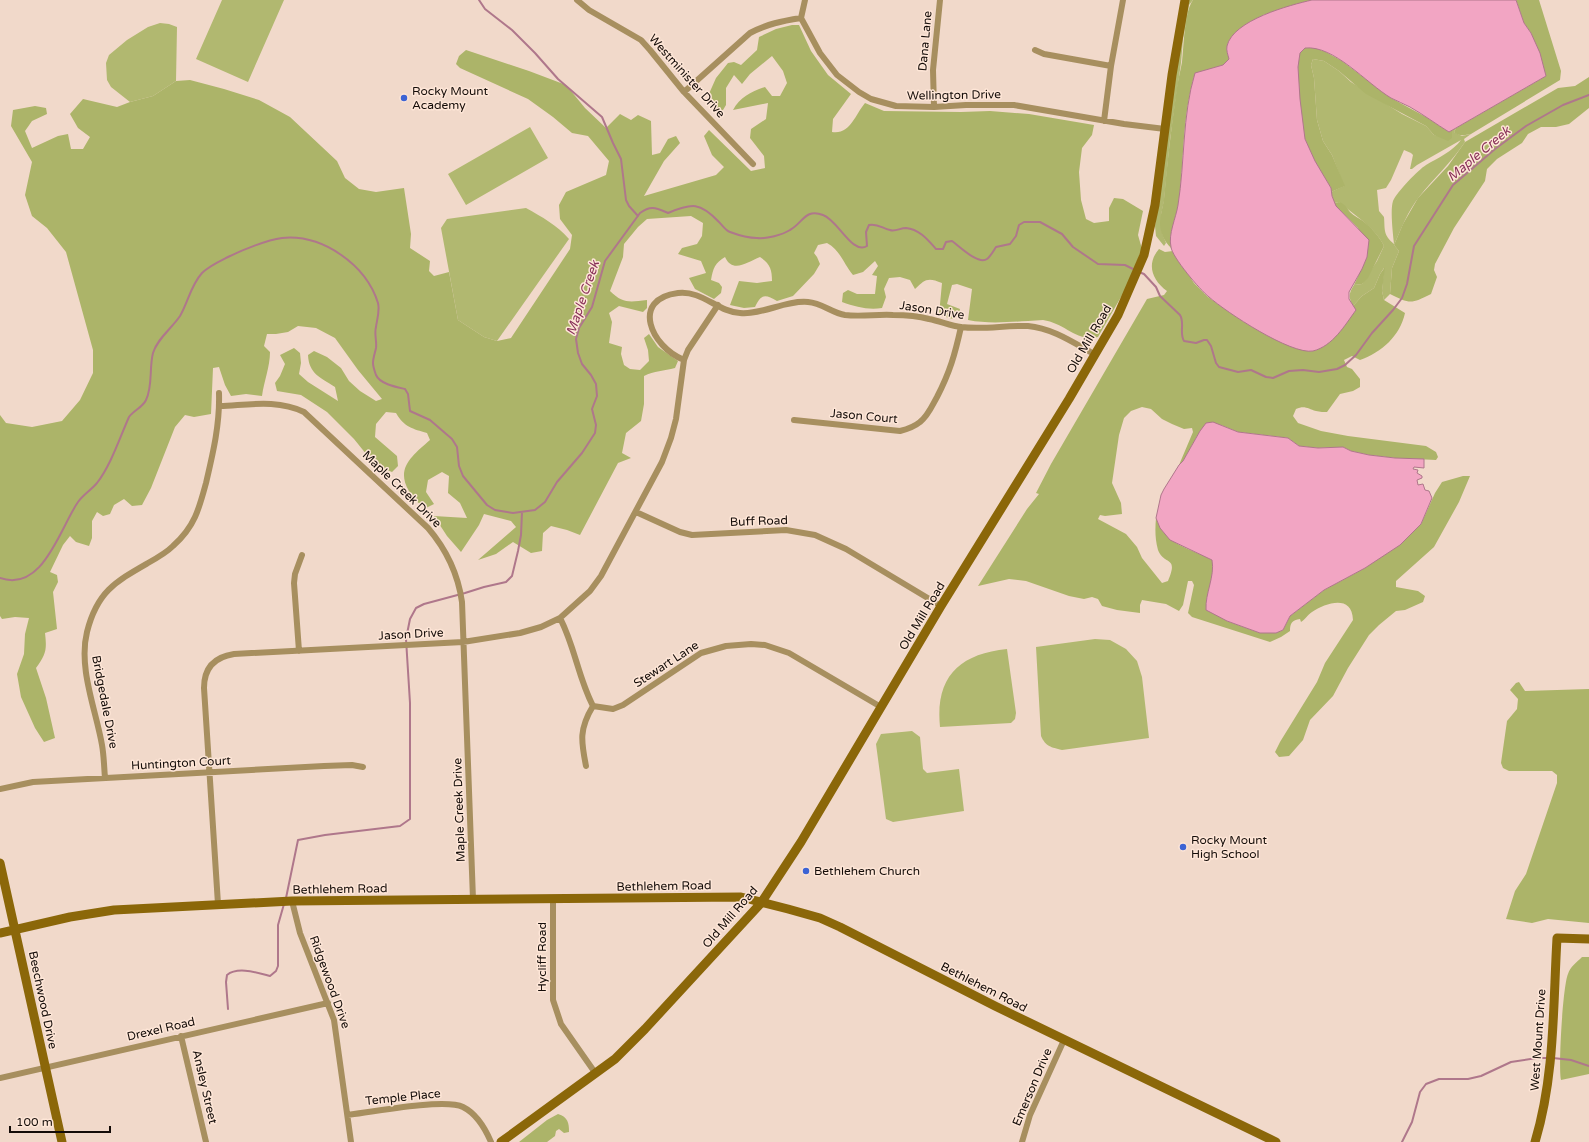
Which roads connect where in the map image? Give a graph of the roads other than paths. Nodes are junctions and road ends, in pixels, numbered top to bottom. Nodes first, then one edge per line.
1 (577, 0) edge
2 (805, 0) edge
3 (940, 0) edge
4 (1122, 0) edge
5 (1185, 0) edge
6 (801, 18) junction
7 (1035, 50) dead end
8 (1111, 66) junction
9 (684, 92) junction
10 (934, 107) junction
11 (1104, 121) junction
12 (1165, 129) junction
13 (753, 164) dead end
14 (718, 305) junction
15 (961, 327) junction
16 (1094, 354) junction
17 (684, 360) junction
18 (219, 393) dead end
19 (220, 406) junction
20 (794, 420) dead end
21 (636, 512) junction
22 (302, 555) dead end
23 (941, 606) junction
24 (560, 618) junction
25 (463, 642) junction
26 (299, 651) junction
27 (593, 706) junction
28 (881, 707) junction
29 (586, 766) dead end
30 (364, 767) dead end
31 (210, 773) junction
32 (105, 778) junction
33 (0, 789) edge
34 (0, 863) edge
35 (473, 899) junction
36 (553, 899) junction
37 (292, 902) junction
38 (761, 903) junction
39 (218, 904) junction
40 (15, 929) junction
41 (0, 933) edge
42 (1589, 939) edge
43 (328, 1003) junction
44 (181, 1036) junction
45 (1064, 1040) junction
46 (45, 1068) junction
47 (596, 1074) junction
48 (0, 1078) edge
49 (348, 1115) junction
50 (62, 1142) edge
51 (206, 1142) edge
52 (351, 1142) edge
53 (491, 1142) edge
54 (501, 1142) edge
55 (1022, 1142) edge
56 (1276, 1142) edge
57 (1535, 1142) edge

1 - 9 street, Westminister Drive
2 - 6 street
3 - 10 street, Dana Lane
4 - 8 street
5 - 12 main road, Old Mill Road
6 - 9 street
6 - 10 street, Wellington Drive
7 - 8 street
8 - 11 street
9 - 13 street, Westminister Drive
10 - 11 street, Wellington Drive
11 - 12 street, Wellington Drive
12 - 16 main road, Old Mill Road
14 - 15 street, Jason Drive
14 - 17 street, Jason Drive
14 - 17 street, Jason Drive
15 - 16 street, Jason Drive
15 - 20 street, Jason Court
16 - 23 main road, Old Mill Road
17 - 21 street, Jason Drive
18 - 19 street, Bridgedale Drive
19 - 25 street, Maple Creek Drive
19 - 32 street, Bridgedale Drive
21 - 23 street, Buff Road
21 - 24 street, Jason Drive
22 - 26 street
23 - 28 main road, Old Mill Road
24 - 25 street, Jason Drive
24 - 27 street
25 - 26 street, Jason Drive
25 - 35 street, Maple Creek Drive
26 - 31 street, Jason Drive
27 - 28 street, Stewart Lane
27 - 29 street
28 - 38 main road, Old Mill Road
30 - 31 street, Huntington Court
31 - 32 street, Huntington Court
31 - 39 street, Jason Drive
32 - 33 street, Huntington Court
34 - 40 main road, Beechwood Drive
35 - 36 main road, Bethlehem Road
35 - 37 main road, Bethlehem Road
36 - 38 main road, Bethlehem Road
36 - 47 street, Hycliff Road
37 - 39 main road, Bethlehem Road
37 - 43 street, Ridgewood Drive
38 - 45 main road, Bethlehem Road
38 - 47 main road, Old Mill Road
39 - 40 main road, Bethlehem Road
40 - 41 main road, Bethlehem Road
40 - 46 main road, Beechwood Drive
42 - 57 main road, West Mount Drive
43 - 44 street, Drexel Road
43 - 49 street, Ridgewood Drive
44 - 46 street, Drexel Road
44 - 51 street, Ansley Street
45 - 55 street, Emerson Drive
45 - 56 main road, Bethlehem Road
46 - 48 street, Drexel Road
46 - 50 main road, Beechwood Drive
47 - 54 main road, Old Mill Road
49 - 52 street, Ridgewood Drive
49 - 53 street, Temple Place

